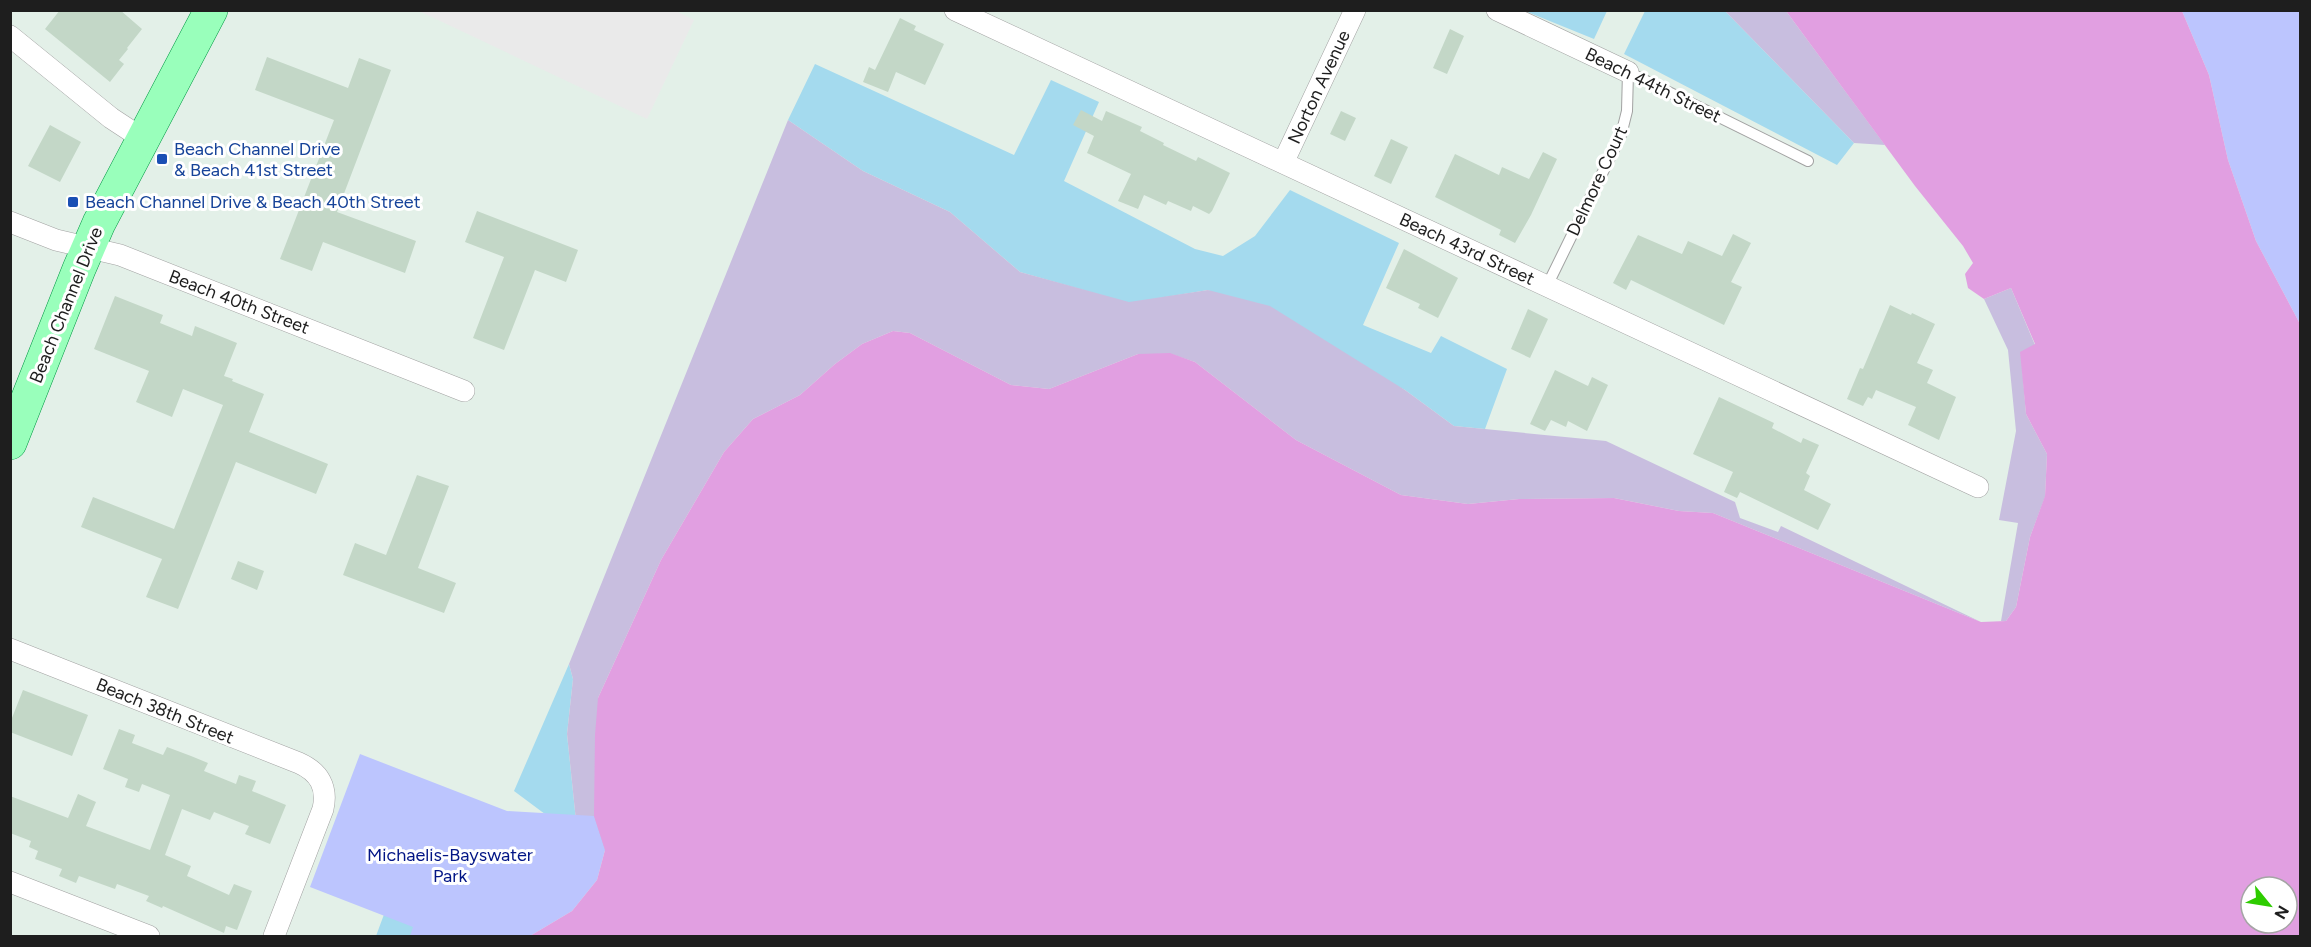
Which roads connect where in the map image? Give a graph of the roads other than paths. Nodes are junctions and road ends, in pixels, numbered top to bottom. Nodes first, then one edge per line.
1 (211, 10) edge
2 (955, 10) edge
3 (1355, 10) edge
4 (1497, 10) edge
5 (10, 36) edge
6 (1628, 72) junction
7 (143, 139) junction
8 (1808, 161) dead end
9 (1282, 163) junction
10 (10, 222) edge
11 (88, 247) junction
12 (1547, 286) junction
13 (464, 391) dead end
14 (12, 435) edge
15 (1978, 487) dead end
16 (10, 649) edge
17 (10, 882) edge
18 (149, 936) edge
19 (274, 936) edge

1 - 7 main road, Beach Channel Drive
2 - 9 street, Beach 43rd Street
3 - 9 street, Norton Avenue
4 - 6 street, Beach 44th Street
5 - 7 street
6 - 8 lane, Beach 44th Street
6 - 12 lane, Delmore Court
7 - 11 main road, Beach Channel Drive
9 - 12 street, Beach 43rd Street
10 - 11 street, Beach 40th Street
11 - 13 street, Beach 40th Street
11 - 14 main road, Beach Channel Drive
12 - 15 street, Beach 43rd Street
16 - 19 street, Beach 38th Street
17 - 18 street

